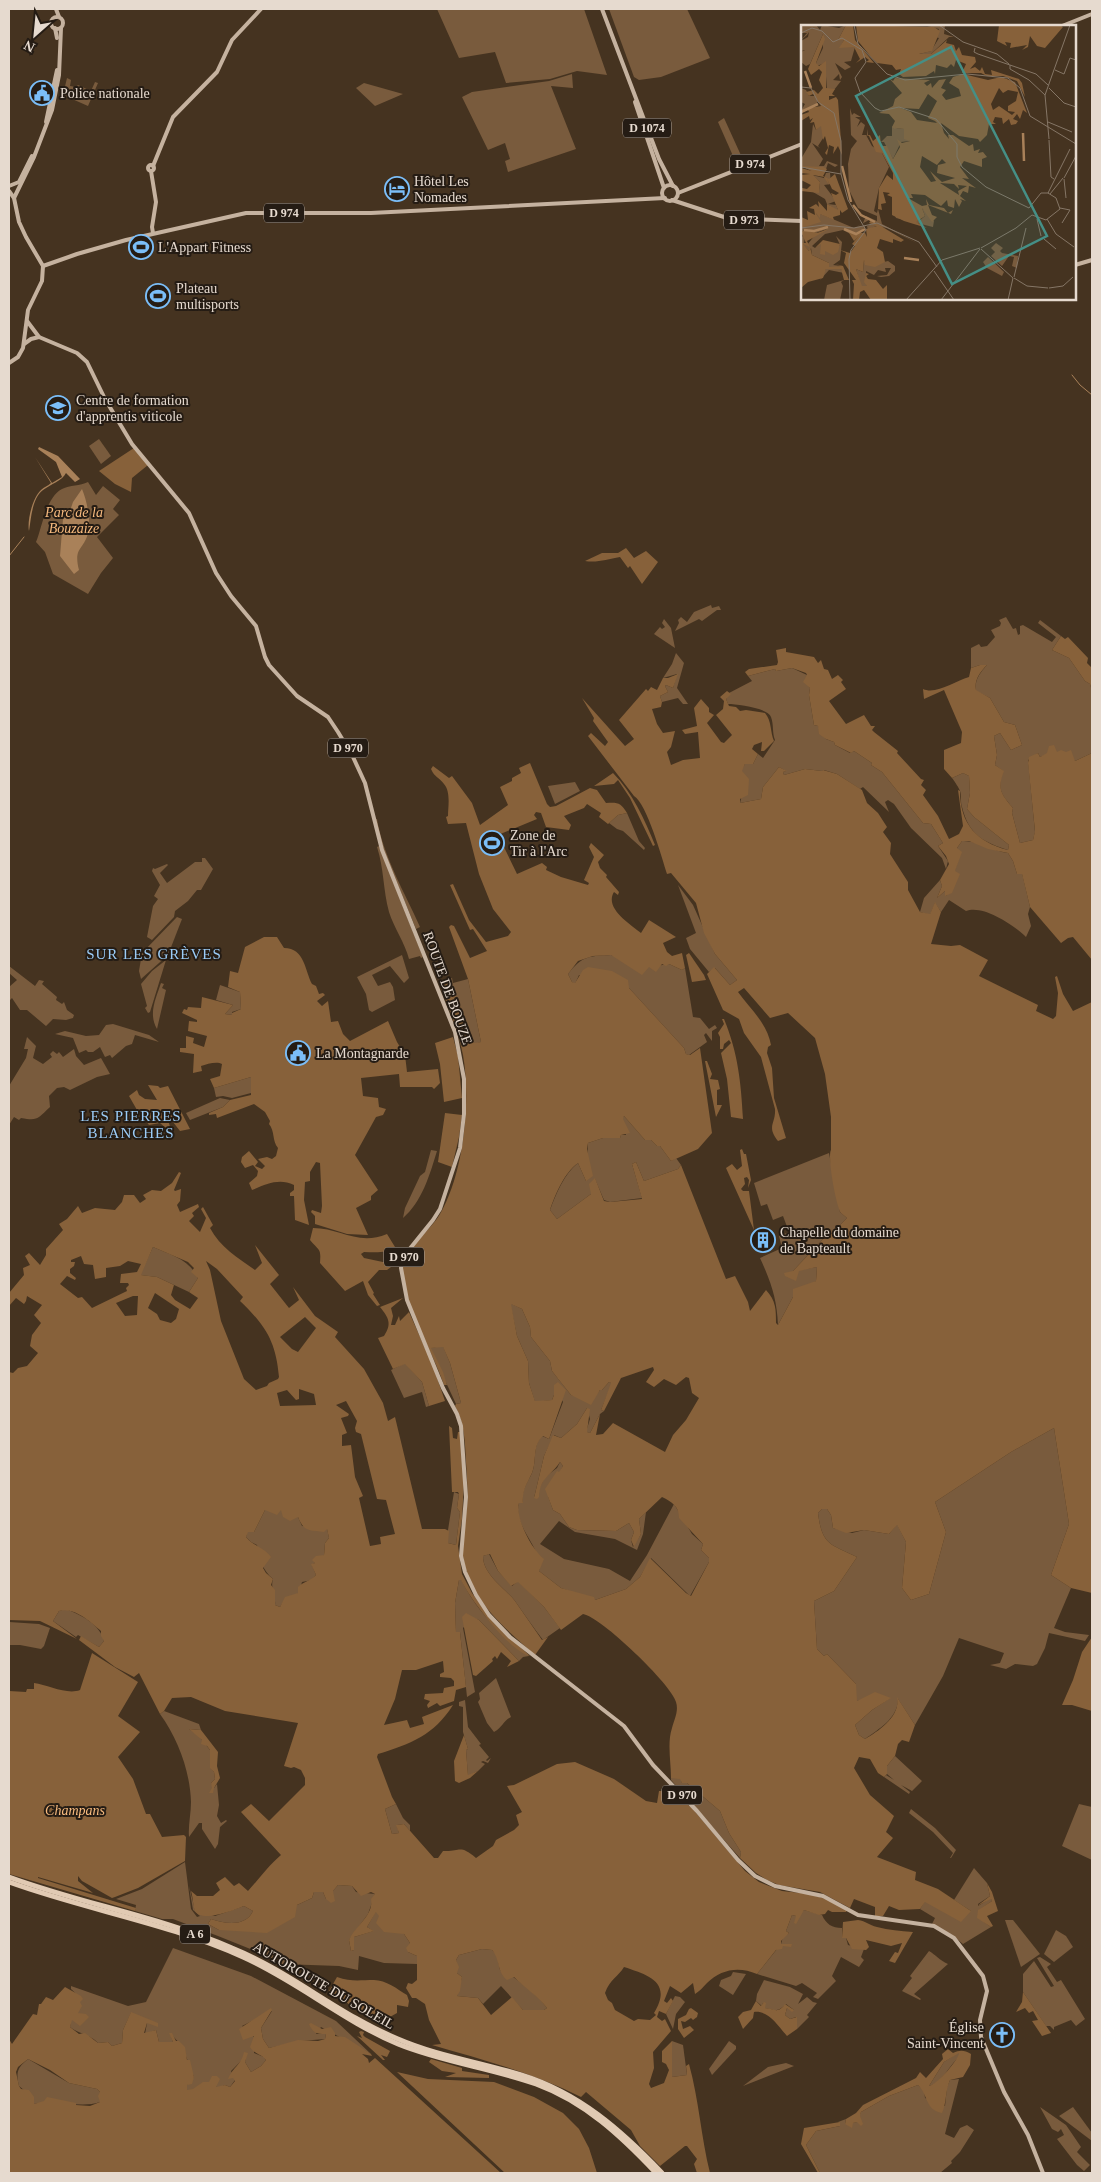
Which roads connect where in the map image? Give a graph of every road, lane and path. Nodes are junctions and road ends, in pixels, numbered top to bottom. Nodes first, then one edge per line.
1 (55, 9) edge
2 (261, 9) edge
3 (602, 9) edge
4 (1092, 14) edge
5 (59, 17) junction
6 (54, 18) junction
7 (1064, 25) edge
8 (55, 28) junction
9 (61, 28) junction
10 (624, 69) junction
11 (801, 144) edge
12 (698, 184) junction
13 (9, 186) edge
14 (674, 186) junction
15 (663, 190) junction
16 (9, 191) edge
17 (677, 195) junction
18 (14, 198) junction
19 (665, 198) junction
20 (643, 200) junction
21 (672, 200) junction
22 (687, 205) junction
23 (801, 220) edge
24 (152, 227) junction
25 (153, 233) junction
26 (142, 236) junction
27 (1092, 260) edge
28 (1076, 264) edge
29 (43, 266) junction
30 (27, 321) junction
31 (39, 337) junction
32 (24, 344) junction
33 (9, 364) edge
34 (9, 1878) edge
35 (9, 1882) edge
36 (656, 2173) edge
37 (662, 2173) edge
38 (1043, 2173) edge

1 - 5 main road
1 - 6 main road
2 - 24 main road
3 - 10 main road, D 1074
4 - 7 main road
5 - 6 main road
5 - 9 main road
6 - 8 main road
8 - 9 main road
8 - 13 main road
9 - 18 main road
10 - 14 main road, D 1074
10 - 15 main road, D 1074
11 - 12 main road, D 974
12 - 14 main road, D 974
12 - 17 main road, D 974
14 - 15 main road
14 - 17 main road
15 - 19 main road
15 - 20 main road, D 974
16 - 18 main road
17 - 21 main road
17 - 22 main road, D 973
18 - 29 main road
19 - 20 main road, D 974
19 - 21 main road
20 - 25 main road, D 974
21 - 22 main road, D 973
22 - 23 main road, D 973
24 - 25 main road
24 - 26 main road
25 - 26 main road, D 974
26 - 29 main road, D 974
27 - 28 main road
29 - 30 main road
30 - 31 main road
30 - 32 main road
31 - 32 main road
31 - 38 main road, ROUTE DE BOUZE / D 970
32 - 33 main road
34 - 37 highway, AUTOROUTE DU SOLEIL / A 6
35 - 36 highway, AUTOROUTE DU SOLEIL / A 6

